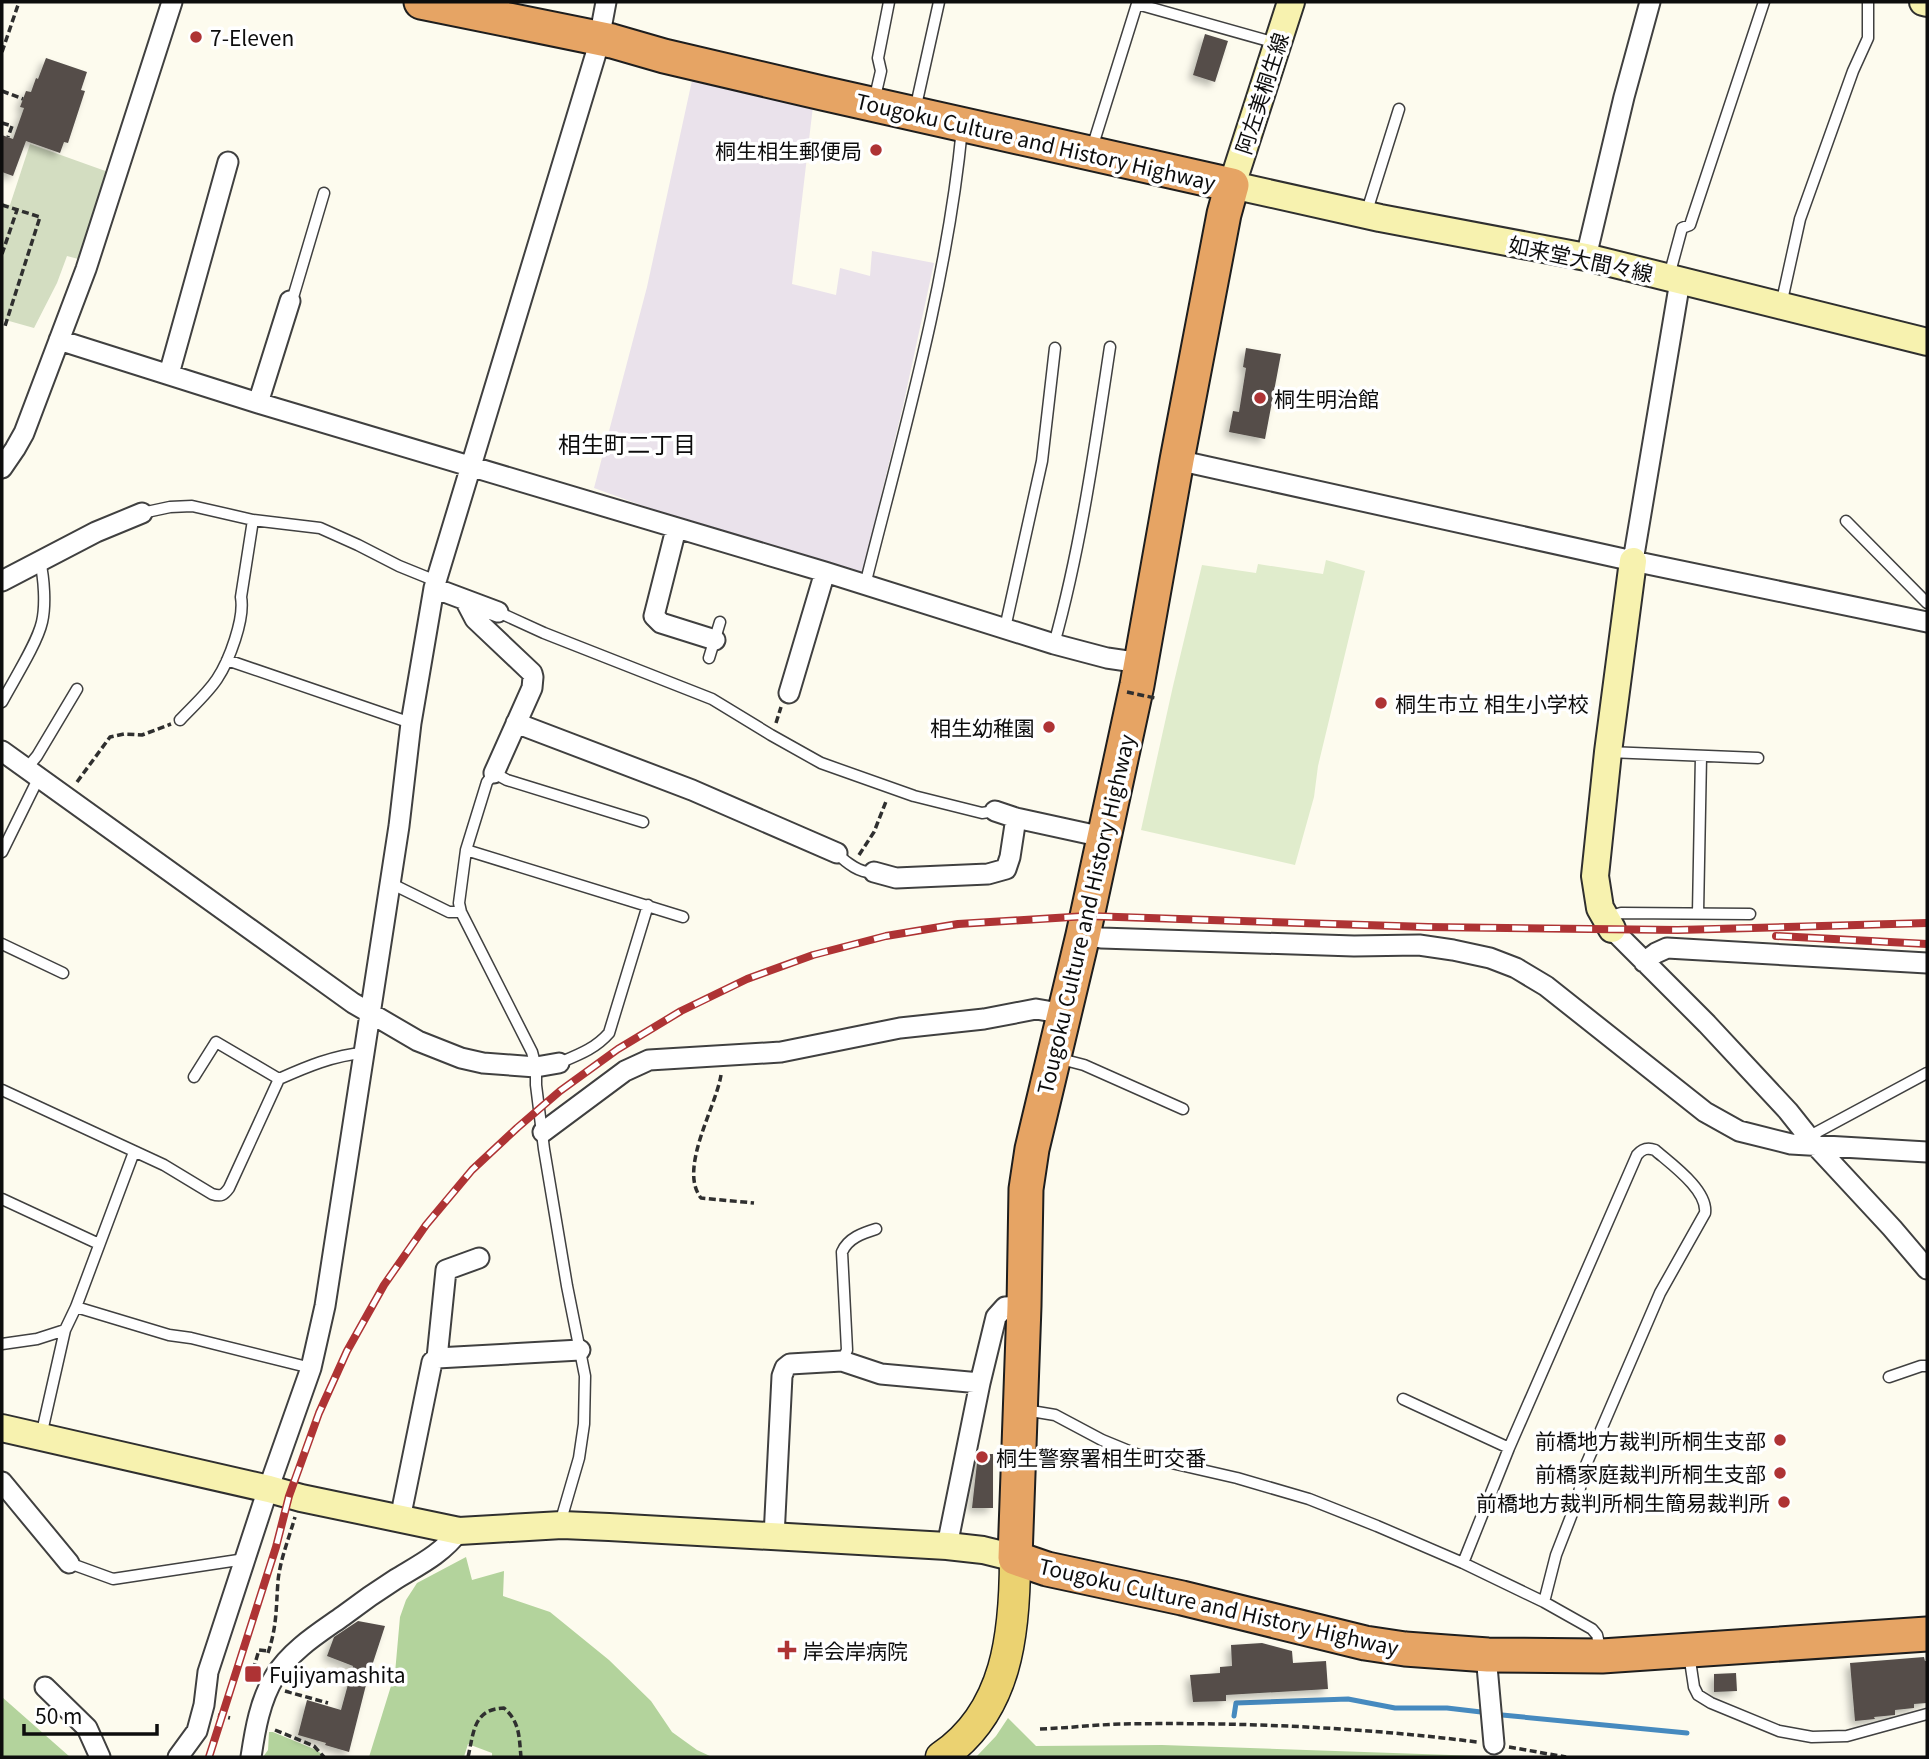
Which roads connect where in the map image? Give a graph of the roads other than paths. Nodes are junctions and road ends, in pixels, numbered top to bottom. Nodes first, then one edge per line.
1 (172, 2) edge
2 (421, 2) edge
3 (606, 2) edge
4 (888, 2) edge
5 (939, 2) edge
6 (1291, 2) edge
7 (1650, 2) edge
8 (1764, 2) edge
9 (1868, 2) edge
10 (599, 38) junction
11 (1277, 43) junction
12 (873, 104) junction
13 (1399, 109) dead end
14 (915, 114) junction
15 (962, 125) junction
16 (1091, 154) junction
17 (228, 162) dead end
18 (1232, 184) junction
19 (324, 193) dead end
20 (1366, 215) junction
21 (1586, 257) junction
22 (1674, 280) junction
23 (290, 300) joint
24 (1781, 304) junction
25 (59, 340) junction
26 (1927, 342) edge
27 (1110, 347) dead end
28 (1055, 348) dead end
29 (169, 374) junction
30 (258, 403) junction
31 (1177, 460) junction
32 (471, 467) junction
33 (2, 468) edge
34 (142, 513) joint
35 (253, 520) junction
36 (1846, 521) dead end
37 (677, 528) junction
38 (40, 561) junction
39 (1633, 561) junction
40 (825, 572) junction
41 (2, 581) edge
42 (435, 584) junction
43 (865, 585) junction
44 (465, 600) junction
45 (1927, 603) edge
46 (498, 612) joint
47 (1927, 622) edge
48 (1005, 628) junction
49 (715, 640) dead end
50 (1054, 644) junction
51 (227, 660) junction
52 (1134, 677) junction
53 (77, 689) dead end
54 (789, 693) dead end
55 (2, 702) edge
56 (180, 720) road end
57 (411, 723) junction
58 (516, 723) junction
59 (2, 751) edge
60 (1608, 752) junction
61 (1701, 756) junction
62 (1758, 758) dead end
63 (33, 772) junction
64 (494, 774) junction
65 (995, 811) joint
66 (1016, 818) junction
67 (643, 822) dead end
68 (1103, 837) junction
69 (466, 850) junction
70 (2, 852) edge
71 (837, 853) joint
72 (874, 872) joint
73 (390, 883) junction
74 (648, 905) junction
75 (461, 912) junction
76 (1698, 913) junction
77 (1750, 914) dead end
78 (683, 917) dead end
79 (1609, 924) junction
80 (1083, 935) junction
81 (2, 944) edge
82 (1644, 962) junction
83 (1927, 963) edge
84 (63, 972) dead end
85 (370, 1013) junction
86 (1065, 1014) junction
87 (364, 1053) junction
88 (1053, 1057) junction
89 (559, 1063) joint
90 (536, 1067) junction
91 (1927, 1073) edge
92 (194, 1077) dead end
93 (279, 1079) junction
94 (2, 1090) edge
95 (1183, 1109) dead end
96 (543, 1132) junction
97 (1811, 1141) junction
98 (135, 1152) junction
99 (1927, 1152) edge
100 (2, 1199) edge
101 (876, 1229) dead end
102 (99, 1244) junction
103 (479, 1258) dead end
104 (1927, 1269) edge
105 (1024, 1306) junction
106 (76, 1307) junction
107 (65, 1330) junction
108 (2, 1344) edge
109 (580, 1350) junction
110 (436, 1358) junction
111 (842, 1361) junction
112 (1927, 1366) edge
113 (311, 1368) junction
114 (1889, 1377) dead end
115 (980, 1383) junction
116 (1403, 1399) dead end
117 (1020, 1409) junction
118 (2, 1428) edge
119 (40, 1437) junction
120 (1509, 1448) junction
121 (2, 1482) edge
122 (269, 1489) junction
123 (400, 1519) junction
124 (562, 1525) junction
125 (459, 1531) junction
126 (774, 1537) junction
127 (947, 1546) junction
128 (1014, 1558) junction
129 (245, 1559) junction
130 (69, 1563) joint
131 (1463, 1563) junction
132 (1544, 1602) junction
133 (1927, 1634) edge
134 (1689, 1650) junction
135 (1488, 1655) junction
136 (1601, 1656) junction
137 (45, 1687) dead end
138 (1927, 1714) edge
139 (1495, 1750) edge
140 (100, 1757) edge
141 (178, 1757) edge
142 (251, 1757) edge
143 (941, 1757) edge

1 - 25 street
2 - 10 highway, Tougoku Culture and History Highway
3 - 10 street
4 - 12 lane
5 - 14 lane
6 - 11 street, 阿左美桐生線
7 - 21 street
8 - 22 lane
9 - 24 lane
10 - 12 highway, Tougoku Culture and History Highway
10 - 32 street
11 - 16 lane
11 - 18 street, 阿左美桐生線
12 - 14 highway, Tougoku Culture and History Highway
13 - 20 lane
14 - 15 highway, Tougoku Culture and History Highway
15 - 16 highway, Tougoku Culture and History Highway
15 - 43 lane
16 - 18 highway, Tougoku Culture and History Highway
17 - 29 street
18 - 20 street, 如来堂大間々線
18 - 31 highway, Tougoku Culture and History Highway
19 - 23 lane
20 - 21 street, 如来堂大間々線
21 - 22 street, 如来堂大間々線
22 - 24 street, 如来堂大間々線
22 - 39 street
23 - 30 street
24 - 26 street, 如来堂大間々線
25 - 29 street
25 - 33 street
27 - 50 lane
28 - 48 lane
29 - 30 street
30 - 32 street
31 - 39 street
31 - 52 highway, Tougoku Culture and History Highway
32 - 37 street
32 - 42 street
34 - 35 lane
34 - 38 street
35 - 42 lane
35 - 51 lane
36 - 45 lane
37 - 40 street
37 - 49 street
38 - 41 street
38 - 55 lane
39 - 47 street
39 - 60 street
40 - 43 street
40 - 54 street
42 - 44 street
42 - 57 street
43 - 48 street
44 - 46 street
44 - 58 street
46 - 65 lane
48 - 50 street
50 - 52 street
51 - 56 lane
51 - 57 lane
52 - 68 highway, Tougoku Culture and History Highway
53 - 63 lane
57 - 73 street
58 - 64 street
58 - 71 street
59 - 63 street
60 - 61 lane
60 - 79 street
61 - 62 lane
61 - 76 lane
63 - 70 lane
63 - 85 street
64 - 67 lane
64 - 69 lane
65 - 66 street
66 - 68 street
66 - 72 street
68 - 80 highway, Tougoku Culture and History Highway
69 - 74 lane
69 - 75 lane
71 - 72 lane
73 - 75 lane
73 - 85 street
74 - 78 lane
74 - 89 lane
75 - 90 lane
76 - 77 lane
76 - 79 lane
79 - 82 street
80 - 86 highway, Tougoku Culture and History Highway
80 - 97 street
81 - 84 lane
82 - 83 street
82 - 97 street
85 - 87 street
85 - 90 street
86 - 88 highway, Tougoku Culture and History Highway
86 - 96 street
87 - 93 lane
87 - 113 street
88 - 95 lane
88 - 105 highway, Tougoku Culture and History Highway
89 - 90 street
90 - 96 lane
91 - 97 lane
92 - 93 lane
93 - 98 lane
94 - 98 lane
96 - 109 lane
97 - 99 street
97 - 104 street
98 - 102 lane
100 - 102 lane
101 - 111 lane
102 - 106 lane
103 - 110 street
105 - 115 street
105 - 117 highway, Tougoku Culture and History Highway
106 - 107 lane
106 - 113 lane
107 - 108 lane
107 - 119 lane
109 - 110 street
109 - 124 lane
110 - 123 street
111 - 115 street
111 - 126 street
112 - 114 lane
113 - 122 street
115 - 127 street
116 - 120 lane
117 - 128 highway, Tougoku Culture and History Highway
117 - 131 lane
118 - 119 street
119 - 122 street
120 - 131 lane
120 - 132 lane
121 - 130 street
122 - 123 street
122 - 129 street
123 - 125 street
124 - 125 street
124 - 126 street
125 - 142 street
126 - 127 street
127 - 128 street
128 - 135 highway, Tougoku Culture and History Highway
128 - 143 main road
129 - 130 lane
129 - 141 street
131 - 132 lane
132 - 136 lane
133 - 134 highway, Tougoku Culture and History Highway
134 - 136 highway, Tougoku Culture and History Highway
134 - 138 lane
135 - 136 highway, Tougoku Culture and History Highway
135 - 139 street
137 - 140 street

